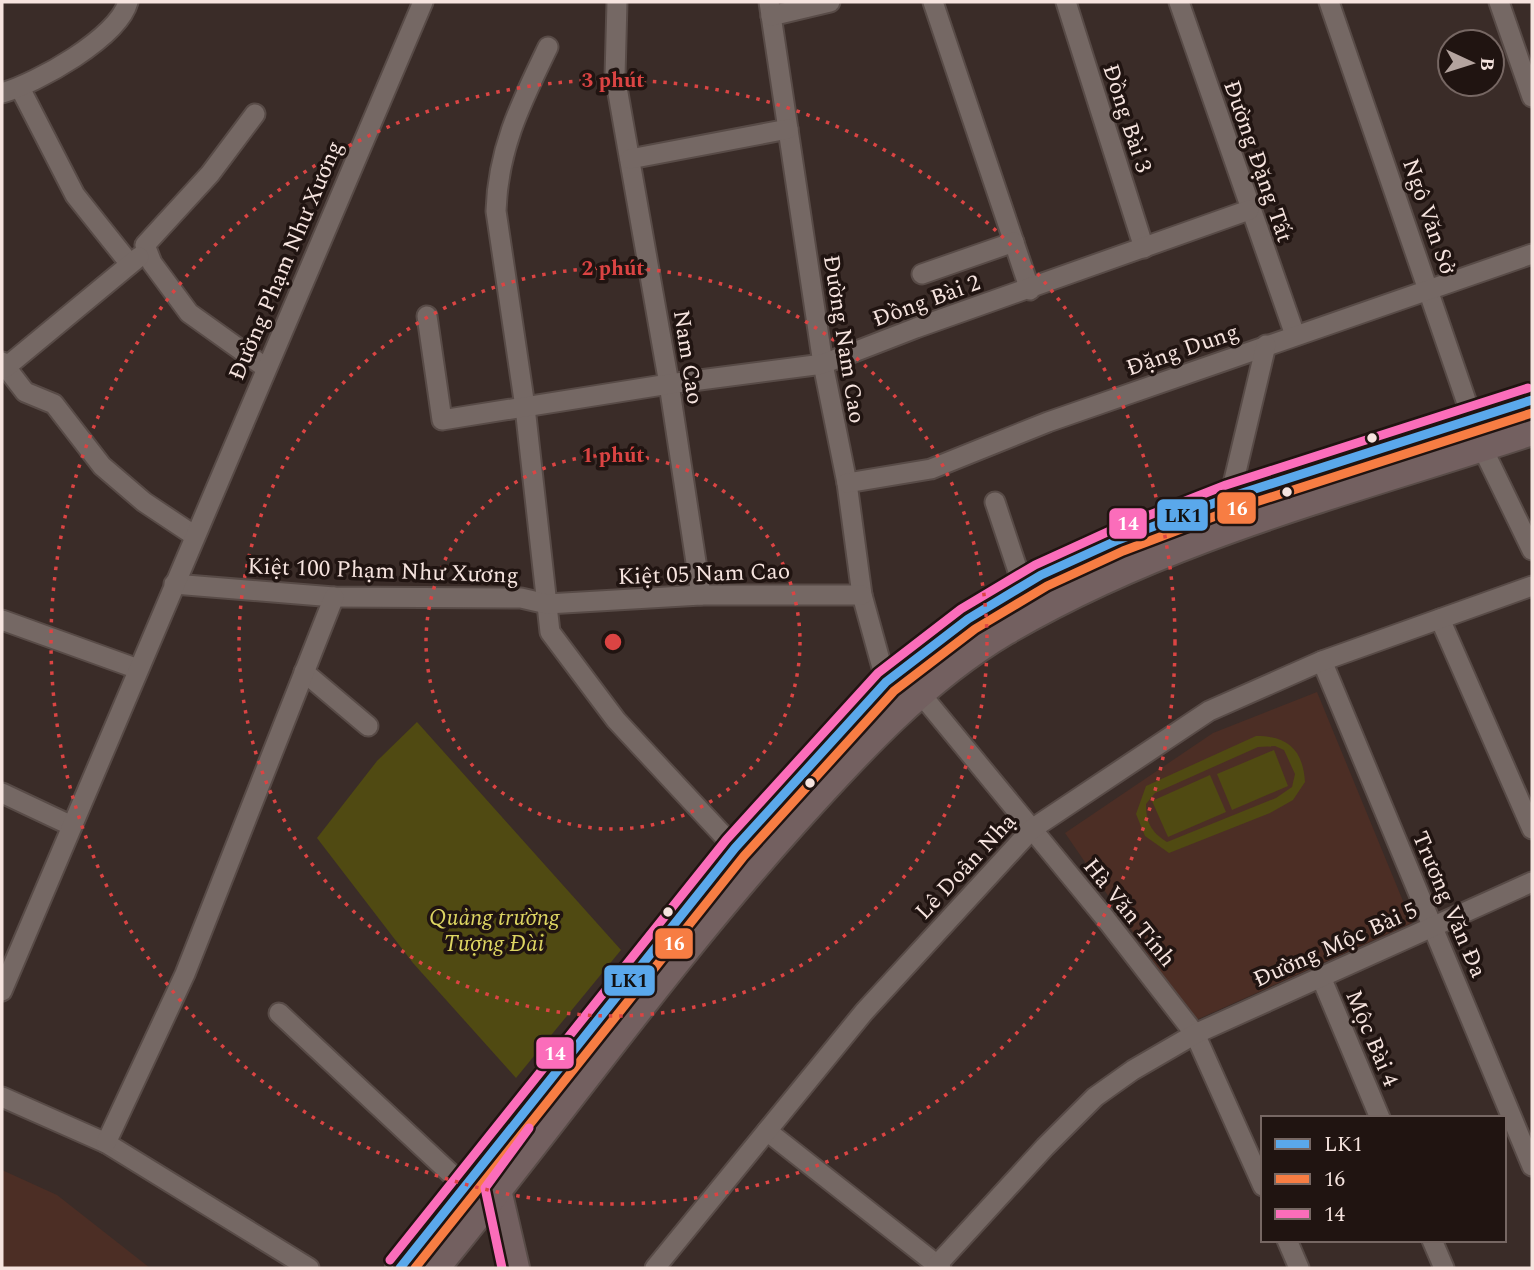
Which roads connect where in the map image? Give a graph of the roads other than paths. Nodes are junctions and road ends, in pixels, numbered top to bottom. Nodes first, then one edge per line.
1 (128, 2) edge
2 (422, 2) edge
3 (617, 2) edge
4 (830, 2) edge
5 (933, 2) edge
6 (1066, 2) edge
7 (1179, 2) edge
8 (1329, 2) edge
9 (1499, 2) edge
10 (770, 9) edge
11 (548, 47) dead end
12 (7, 91) edge
13 (1532, 97) edge
14 (255, 114) dead end
15 (788, 129) junction
16 (630, 159) junction
17 (1249, 210) junction
18 (1014, 242) junction
19 (1144, 248) junction
20 (146, 251) junction
21 (1532, 254) edge
22 (130, 264) junction
23 (922, 274) dead end
24 (1429, 288) junction
25 (1030, 290) junction
26 (427, 316) dead end
27 (1295, 335) junction
28 (1266, 345) junction
29 (823, 364) junction
30 (266, 368) junction
31 (6, 375) edge
32 (669, 384) junction
33 (1532, 400) edge
34 (526, 407) junction
35 (1473, 419) junction
36 (1532, 430) edge
37 (1482, 447) junction
38 (846, 483) junction
39 (1230, 497) junction
40 (995, 502) dead end
41 (195, 536) junction
42 (1532, 550) edge
43 (174, 584) junction
44 (1023, 586) junction
45 (1532, 586) edge
46 (701, 595) junction
47 (862, 595) junction
48 (334, 597) junction
49 (547, 604) junction
50 (1440, 619) junction
51 (2, 620) edge
52 (1322, 661) junction
53 (138, 669) junction
54 (304, 672) junction
55 (886, 682) junction
56 (920, 693) junction
57 (368, 726) dead end
58 (2, 793) edge
59 (72, 826) junction
60 (1032, 829) junction
61 (1532, 829) edge
62 (735, 848) junction
63 (1532, 882) edge
64 (1433, 928) junction
65 (1321, 977) junction
66 (4, 981) edge
67 (279, 1013) dead end
68 (1195, 1034) junction
69 (2, 1097) edge
70 (1379, 1116) edge
71 (767, 1131) junction
72 (106, 1143) junction
73 (1532, 1167) edge
74 (1261, 1182) edge
75 (464, 1186) junction
76 (497, 1190) junction
77 (1288, 1242) edge
78 (1433, 1242) edge
79 (939, 1267) edge
80 (309, 1268) edge
81 (400, 1268) edge
82 (435, 1268) edge
83 (515, 1268) edge
84 (655, 1268) edge
85 (1299, 1268) edge
86 (1444, 1268) edge

1 - 12 street
2 - 30 street, Đường Phạm Như Xương
3 - 16 street, Nam Cao
4 - 10 street
5 - 18 street
6 - 19 street, Đồng Bài 3
7 - 17 street, Đường Đặng Tất
8 - 24 street, Ngô Văn Sở
9 - 13 street
10 - 15 street, Đường Nam Cao
11 - 34 street
12 - 22 street
14 - 20 street
15 - 16 street
15 - 29 street, Đường Nam Cao
16 - 32 street, Nam Cao
17 - 19 street, Đồng Bài 2
17 - 27 street, Đường Đặng Tất
18 - 23 street
18 - 25 street
19 - 25 street, Đồng Bài 2
20 - 22 street
20 - 30 street
21 - 24 street, Đặng Dung
22 - 31 street
24 - 27 street, Đặng Dung
24 - 35 street, Ngô Văn Sở
25 - 29 street, Đồng Bài 2
26 - 34 street, Đồng Bài 2
27 - 28 street, Đặng Dung
28 - 38 street, Đặng Dung
28 - 39 street
29 - 32 street, Đồng Bài 2
29 - 38 street, Đường Nam Cao
30 - 41 street, Đường Phạm Như Xương
31 - 41 street
32 - 34 street, Đồng Bài 2
32 - 46 street, Nam Cao
33 - 35 highway
34 - 49 street
35 - 37 street, Ngô Văn Sở
35 - 39 highway
36 - 37 highway
37 - 42 street, Ngô Văn Sở
37 - 56 highway
38 - 47 street, Đường Nam Cao
39 - 44 highway
40 - 44 street
41 - 43 street, Đường Phạm Như Xương
43 - 48 street, Kiệt 100 Phạm Như Xương
43 - 53 street, Đường Phạm Như Xương
44 - 55 highway
45 - 50 street, Lê Doãn Nhạ
46 - 47 street, Kiệt 05 Nam Cao
46 - 49 street, Kiệt 05 Nam Cao
47 - 55 street, Đường Nam Cao
48 - 49 street, Kiệt 100 Phạm Như Xương
48 - 54 street
49 - 62 street
50 - 52 street, Lê Doãn Nhạ
50 - 61 street
51 - 53 street
52 - 60 street, Lê Doãn Nhạ
52 - 64 street, Trương Văn Đa
53 - 59 street, Đường Phạm Như Xương
54 - 57 street
54 - 72 street
55 - 62 highway
56 - 60 street, Hà Văn Tính
56 - 76 highway
58 - 59 street
59 - 66 street, Đường Phạm Như Xương
60 - 68 street, Hà Văn Tính
60 - 71 street, Lê Doãn Nhạ
62 - 75 highway
63 - 64 street, Đường Mộc Bài 5
64 - 65 street, Đường Mộc Bài 5
64 - 73 street, Trương Văn Đa
65 - 68 street, Đường Mộc Bài 5
65 - 70 street, Mộc Bài 4
67 - 75 street
68 - 74 street, Hà Văn Tính
68 - 79 street, Đường Mộc Bài 5
69 - 72 street
71 - 79 street
71 - 84 street, Lê Doãn Nhạ
72 - 80 street
75 - 81 highway
76 - 82 highway
76 - 83 highway
77 - 85 street
78 - 86 street

